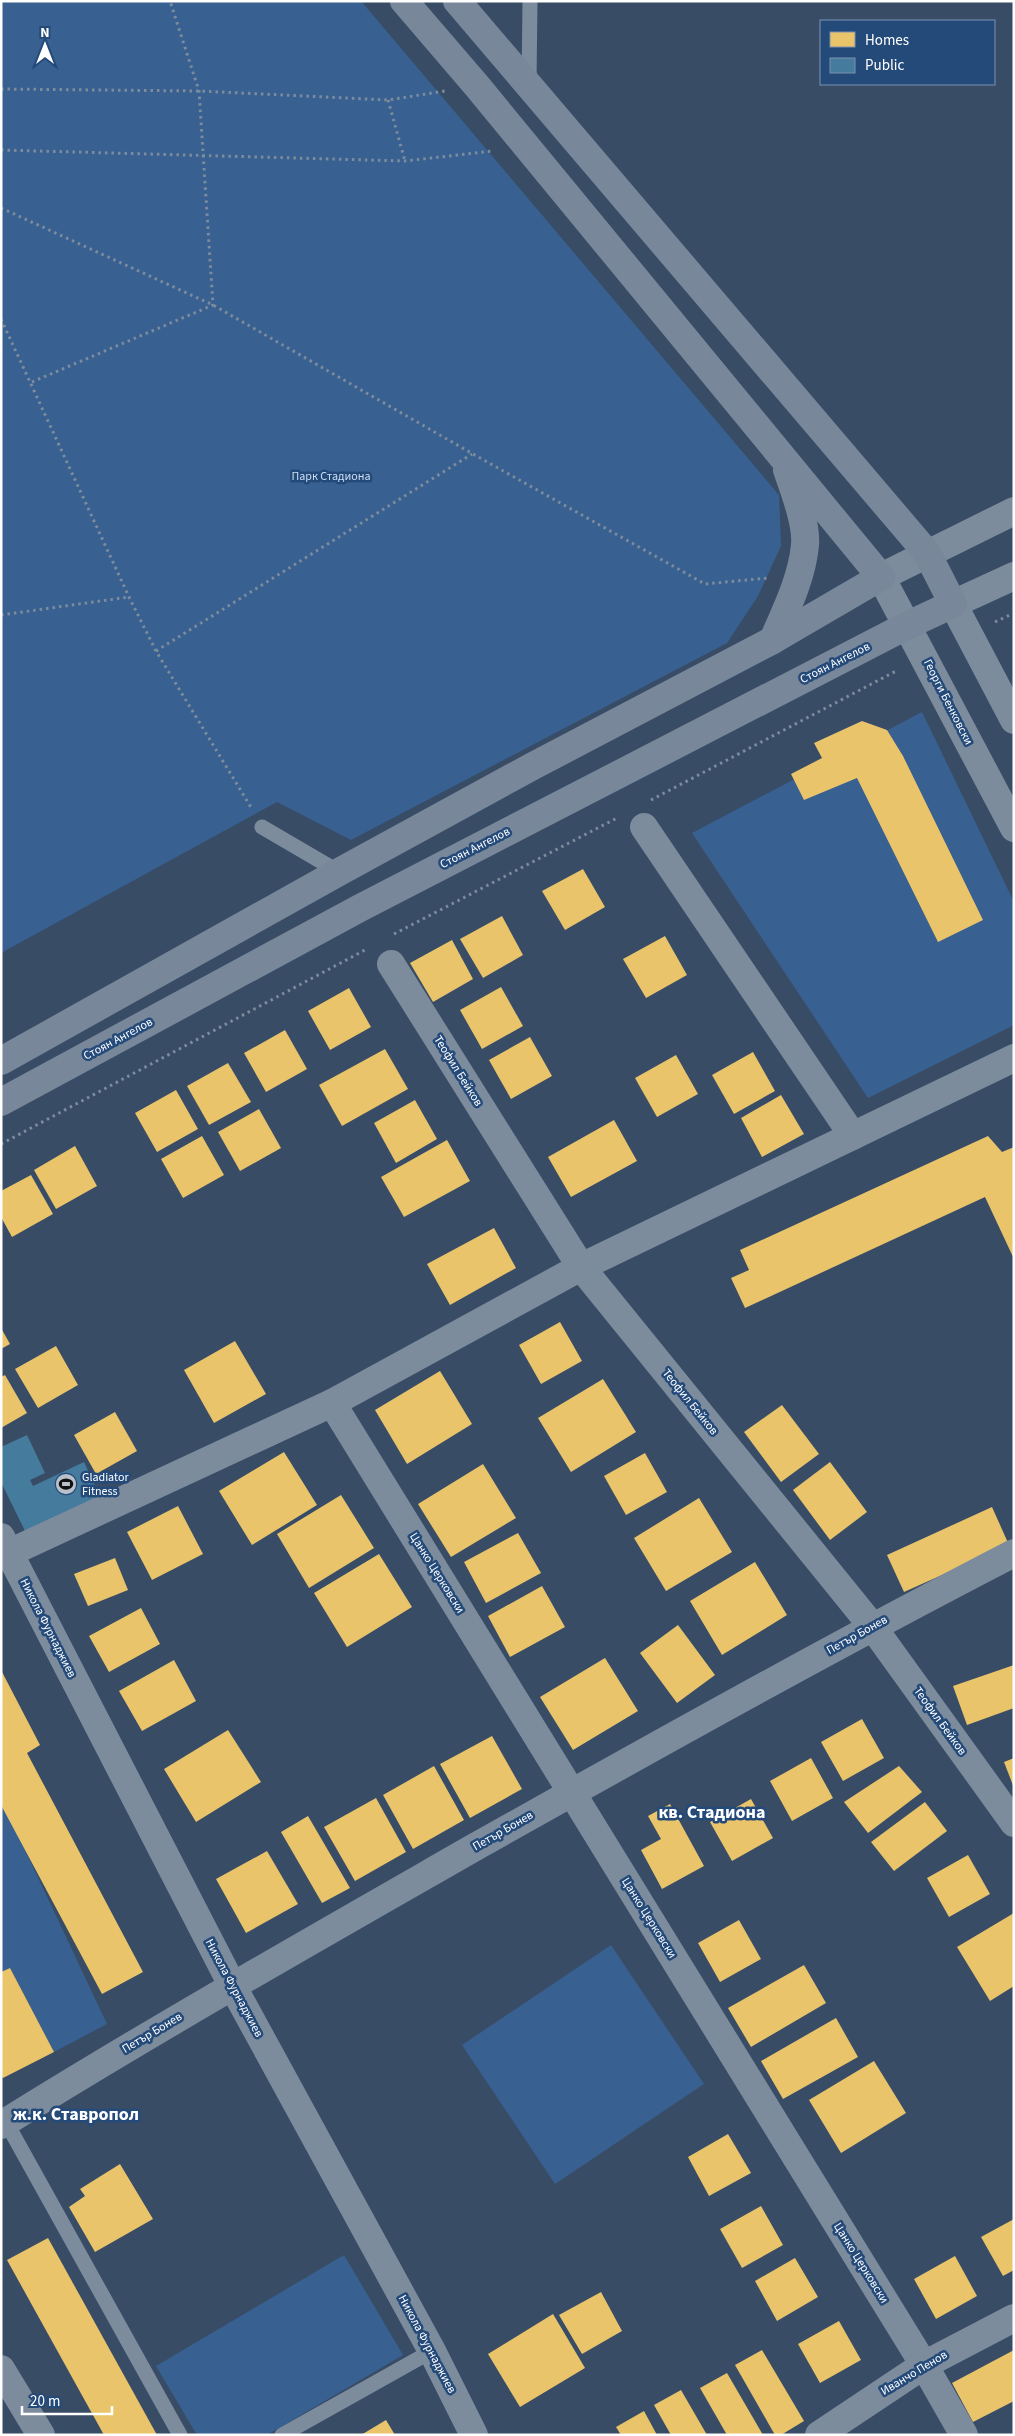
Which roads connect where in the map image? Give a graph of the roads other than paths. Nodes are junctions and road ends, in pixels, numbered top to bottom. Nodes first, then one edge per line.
1 (404, 1) edge
2 (458, 1) edge
3 (530, 1) edge
4 (529, 85) junction
5 (780, 452) junction
6 (1014, 511) edge
7 (927, 554) junction
8 (1014, 576) edge
9 (882, 577) junction
10 (953, 604) junction
11 (908, 625) junction
12 (773, 640) junction
13 (1014, 720) edge
14 (634, 820) road end
15 (262, 827) road end
16 (1014, 828) edge
17 (339, 872) junction
18 (390, 951) road end
19 (1014, 1058) edge
20 (1, 1061) edge
21 (1, 1102) edge
22 (852, 1136) junction
23 (581, 1267) junction
24 (332, 1403) junction
25 (5, 1545) edge
26 (1014, 1553) edge
27 (872, 1626) junction
28 (572, 1793) junction
29 (1014, 1823) edge
30 (232, 1985) junction
31 (4, 2123) edge
32 (1014, 2318) edge
33 (432, 2351) junction
34 (924, 2365) junction
35 (1, 2369) edge
36 (42, 2435) edge
37 (180, 2435) edge
38 (282, 2435) edge
39 (474, 2435) edge
40 (819, 2435) edge
41 (964, 2435) edge

1 - 5 main road
2 - 4 main road
3 - 4 lane
4 - 7 main road
5 - 9 main road
5 - 12 main road
6 - 7 street
7 - 9 street
7 - 10 main road
8 - 10 street
9 - 11 street, Георги Бенковски
9 - 12 main road
10 - 11 main road, Стоян Ангелов
10 - 13 street
11 - 16 street, Георги Бенковски
11 - 21 main road, Стоян Ангелов
12 - 17 main road
14 - 22 street
15 - 17 lane
17 - 20 main road
18 - 23 street, Теофил Бейков
19 - 22 street
22 - 23 street
23 - 24 street
23 - 27 street, Теофил Бейков
24 - 25 street
24 - 28 street, Цанко Церковски
25 - 30 street, Никола Фурнаджиев
26 - 27 street, Петър Бонев
27 - 28 street, Петър Бонев
27 - 29 street, Теофил Бейков
28 - 30 street, Петър Бонев
28 - 34 street, Цанко Церковски
30 - 31 street, Петър Бонев
30 - 33 street, Никола Фурнаджиев
31 - 37 lane
32 - 34 street, Иванчо Пенов
33 - 38 lane
33 - 39 street, Никола Фурнаджиев
34 - 40 street, Иванчо Пенов
34 - 41 street, Цанко Церковски
35 - 36 street

